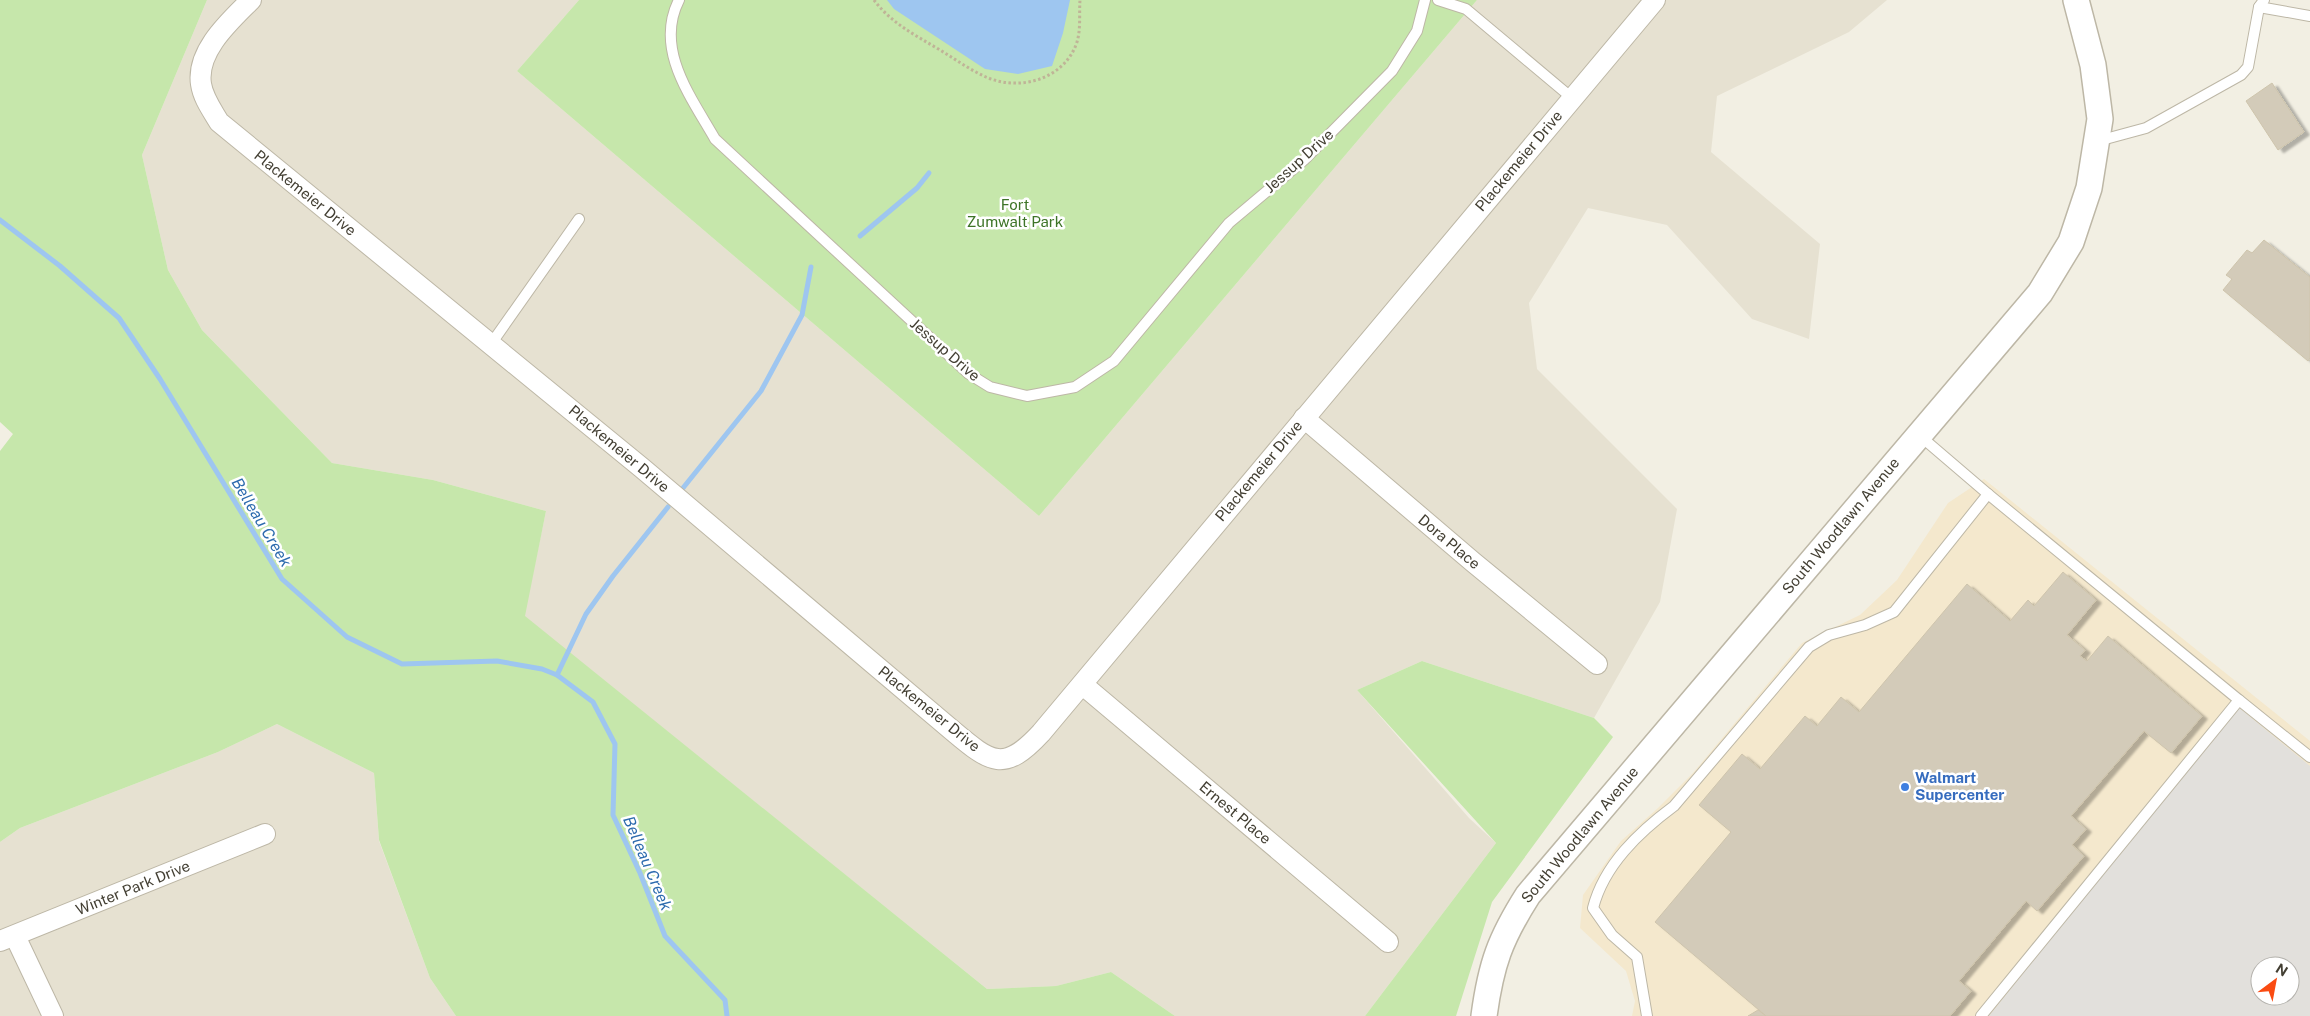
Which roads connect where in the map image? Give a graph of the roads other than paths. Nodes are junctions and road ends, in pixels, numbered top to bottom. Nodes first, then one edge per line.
1 (251, 0) edge
2 (678, 0) edge
3 (1425, 0) edge
4 (1438, 0) edge
5 (1655, 0) edge
6 (2076, 0) edge
7 (2261, 3) edge
8 (2310, 16) edge
9 (1572, 98) junction
10 (2097, 142) junction
11 (579, 219) dead end
12 (491, 344) junction
13 (1304, 418) junction
14 (1919, 435) junction
15 (1988, 494) junction
16 (1597, 664) dead end
17 (1083, 685) junction
18 (2239, 700) junction
19 (2310, 757) edge
20 (265, 834) dead end
21 (8, 939) edge
22 (1388, 942) dead end
23 (53, 1016) edge
24 (1484, 1016) edge
25 (1647, 1016) edge
26 (1981, 1016) edge

1 - 12 street, Plackemeier Drive
2 - 3 lane, Jessup Drive
4 - 9 lane
5 - 9 street, Plackemeier Drive
6 - 10 street, South Woodlawn Avenue
7 - 8 lane
7 - 10 lane
9 - 13 street, Plackemeier Drive
10 - 14 street, South Woodlawn Avenue
11 - 12 lane
12 - 17 street, Plackemeier Drive
13 - 16 street, Dora Place
13 - 17 street, Plackemeier Drive
14 - 15 lane
14 - 24 street, South Woodlawn Avenue
15 - 18 lane
15 - 25 lane
17 - 22 street, Ernest Place
18 - 19 lane
18 - 26 lane
20 - 21 street, Winter Park Drive
21 - 23 street

